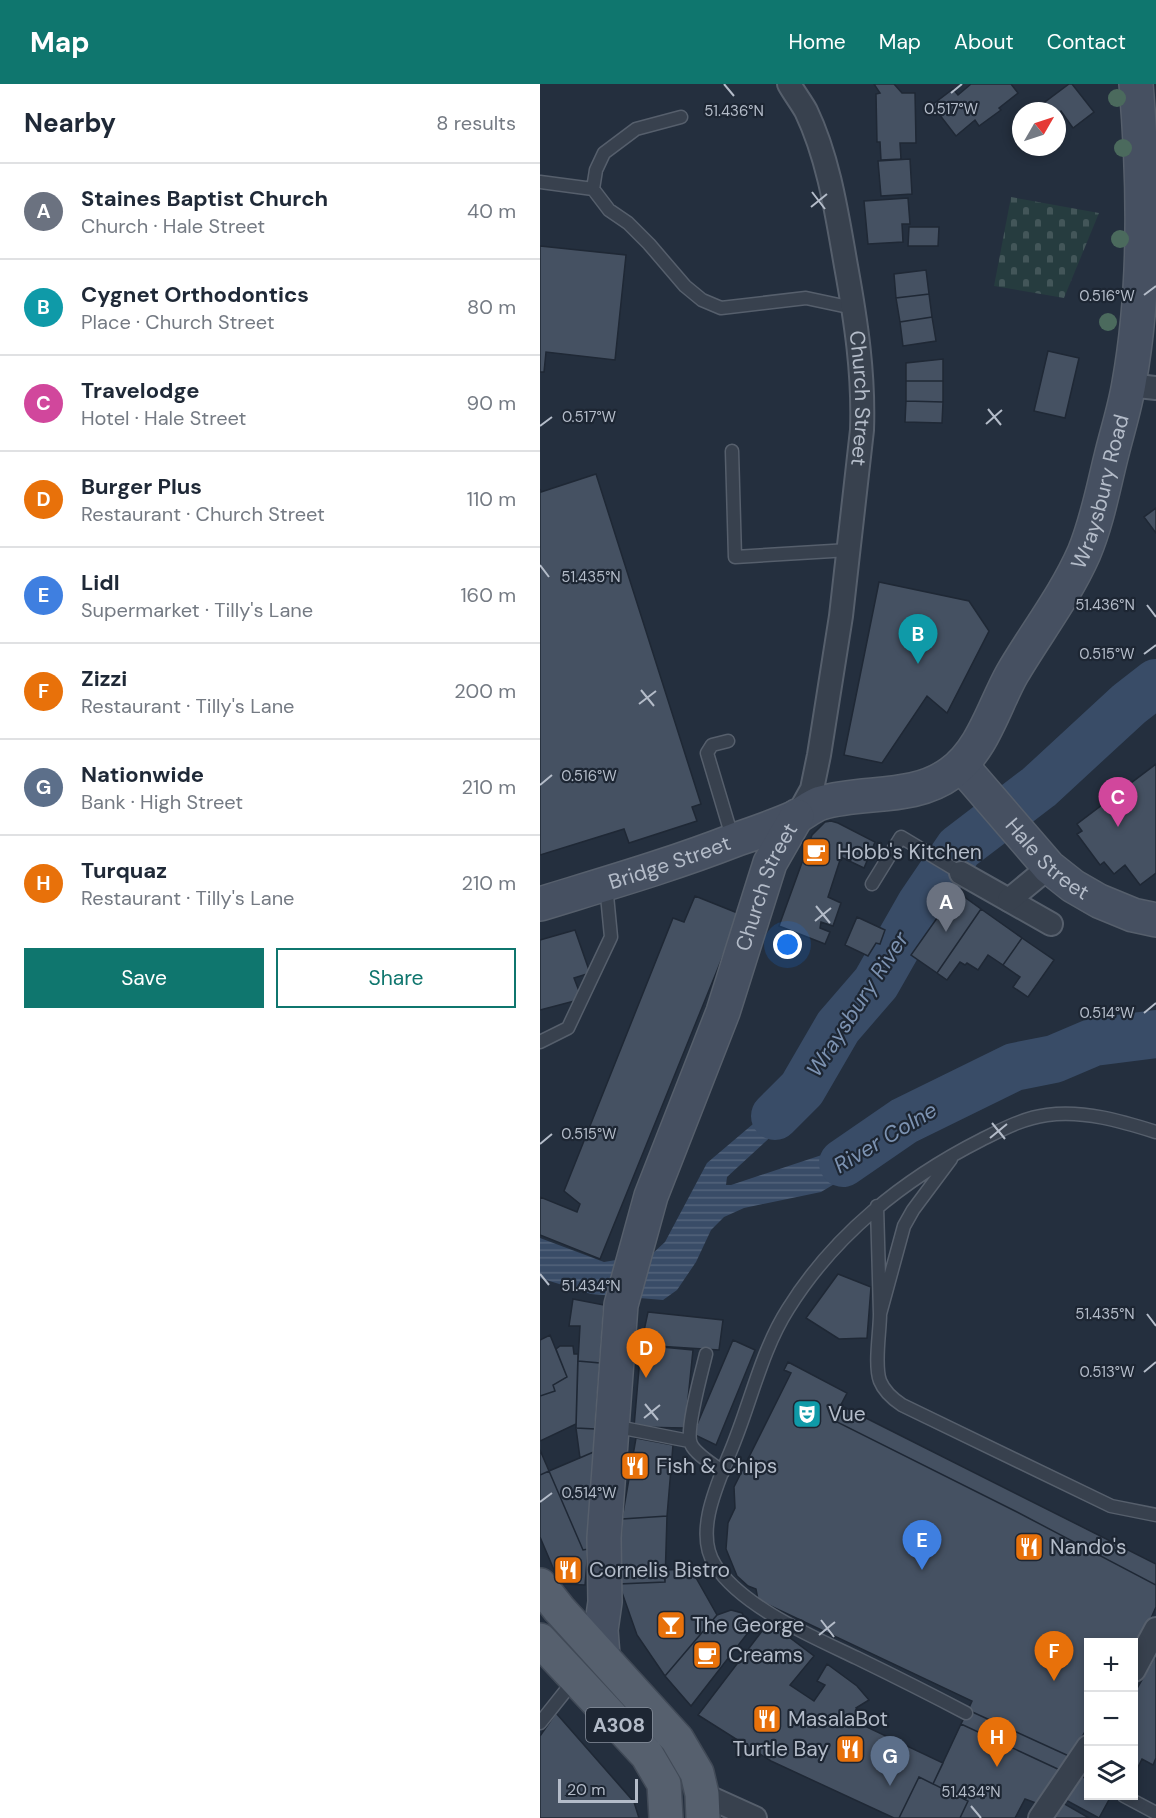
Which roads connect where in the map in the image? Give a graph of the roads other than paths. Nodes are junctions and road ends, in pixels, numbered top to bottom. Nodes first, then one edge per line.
1 (789, 84) edge
2 (1136, 84) edge
3 (681, 117) dead end
4 (540, 182) edge
5 (593, 189) junction
6 (853, 308) junction
7 (1143, 386) edge
8 (732, 451) dead end
9 (849, 550) junction
10 (728, 741) dead end
11 (968, 775) junction
12 (797, 816) junction
13 (734, 841) junction
14 (1049, 867) junction
15 (961, 873) joint
16 (606, 884) junction
17 (872, 884) dead end
18 (1009, 900) junction
19 (540, 904) edge
20 (1156, 920) edge
21 (1051, 924) dead end
22 (540, 1042) edge
23 (1156, 1132) edge
24 (955, 1153) junction
25 (878, 1206) junction
26 (880, 1314) junction
27 (706, 1354) dead end
28 (612, 1426) junction
29 (689, 1441) junction
30 (723, 1472) junction
31 (1156, 1515) edge
32 (540, 1585) edge
33 (1156, 1629) edge
34 (603, 1656) junction
35 (559, 1660) edge
36 (1138, 1663) edge
37 (966, 1713) dead end
38 (540, 1723) edge
39 (1084, 1755) edge
40 (1075, 1769) edge
41 (1132, 1800) edge
42 (684, 1803) edge
43 (1156, 1813) edge
44 (755, 1818) edge
45 (1040, 1818) edge

1 - 6 street, Church Street
2 - 7 main road, Wraysbury Road
3 - 5 lane
4 - 5 lane
5 - 6 lane
6 - 9 street, Church Street
7 - 11 main road, Wraysbury Road
8 - 9 lane
9 - 12 street, Church Street
10 - 13 lane
11 - 12 main road, Wraysbury Road
11 - 14 main road, Hale Street
12 - 13 main road, Bridge Street
12 - 28 main road, Church Street
13 - 16 main road, Bridge Street
14 - 18 street
14 - 20 main road, Hale Street
15 - 17 lane
15 - 18 street
16 - 19 main road, Bridge Street
16 - 22 lane
18 - 21 street
23 - 24 lane
24 - 25 lane
24 - 26 lane
25 - 26 lane
25 - 30 lane
26 - 31 lane
27 - 29 lane
28 - 29 lane
28 - 34 main road, Church Street
29 - 30 lane
30 - 37 lane
32 - 34 main road, A308
33 - 36 street
34 - 42 main road, A308
35 - 38 lane
35 - 42 main road, A308
39 - 40 street
40 - 45 street
41 - 43 lane
42 - 44 street

